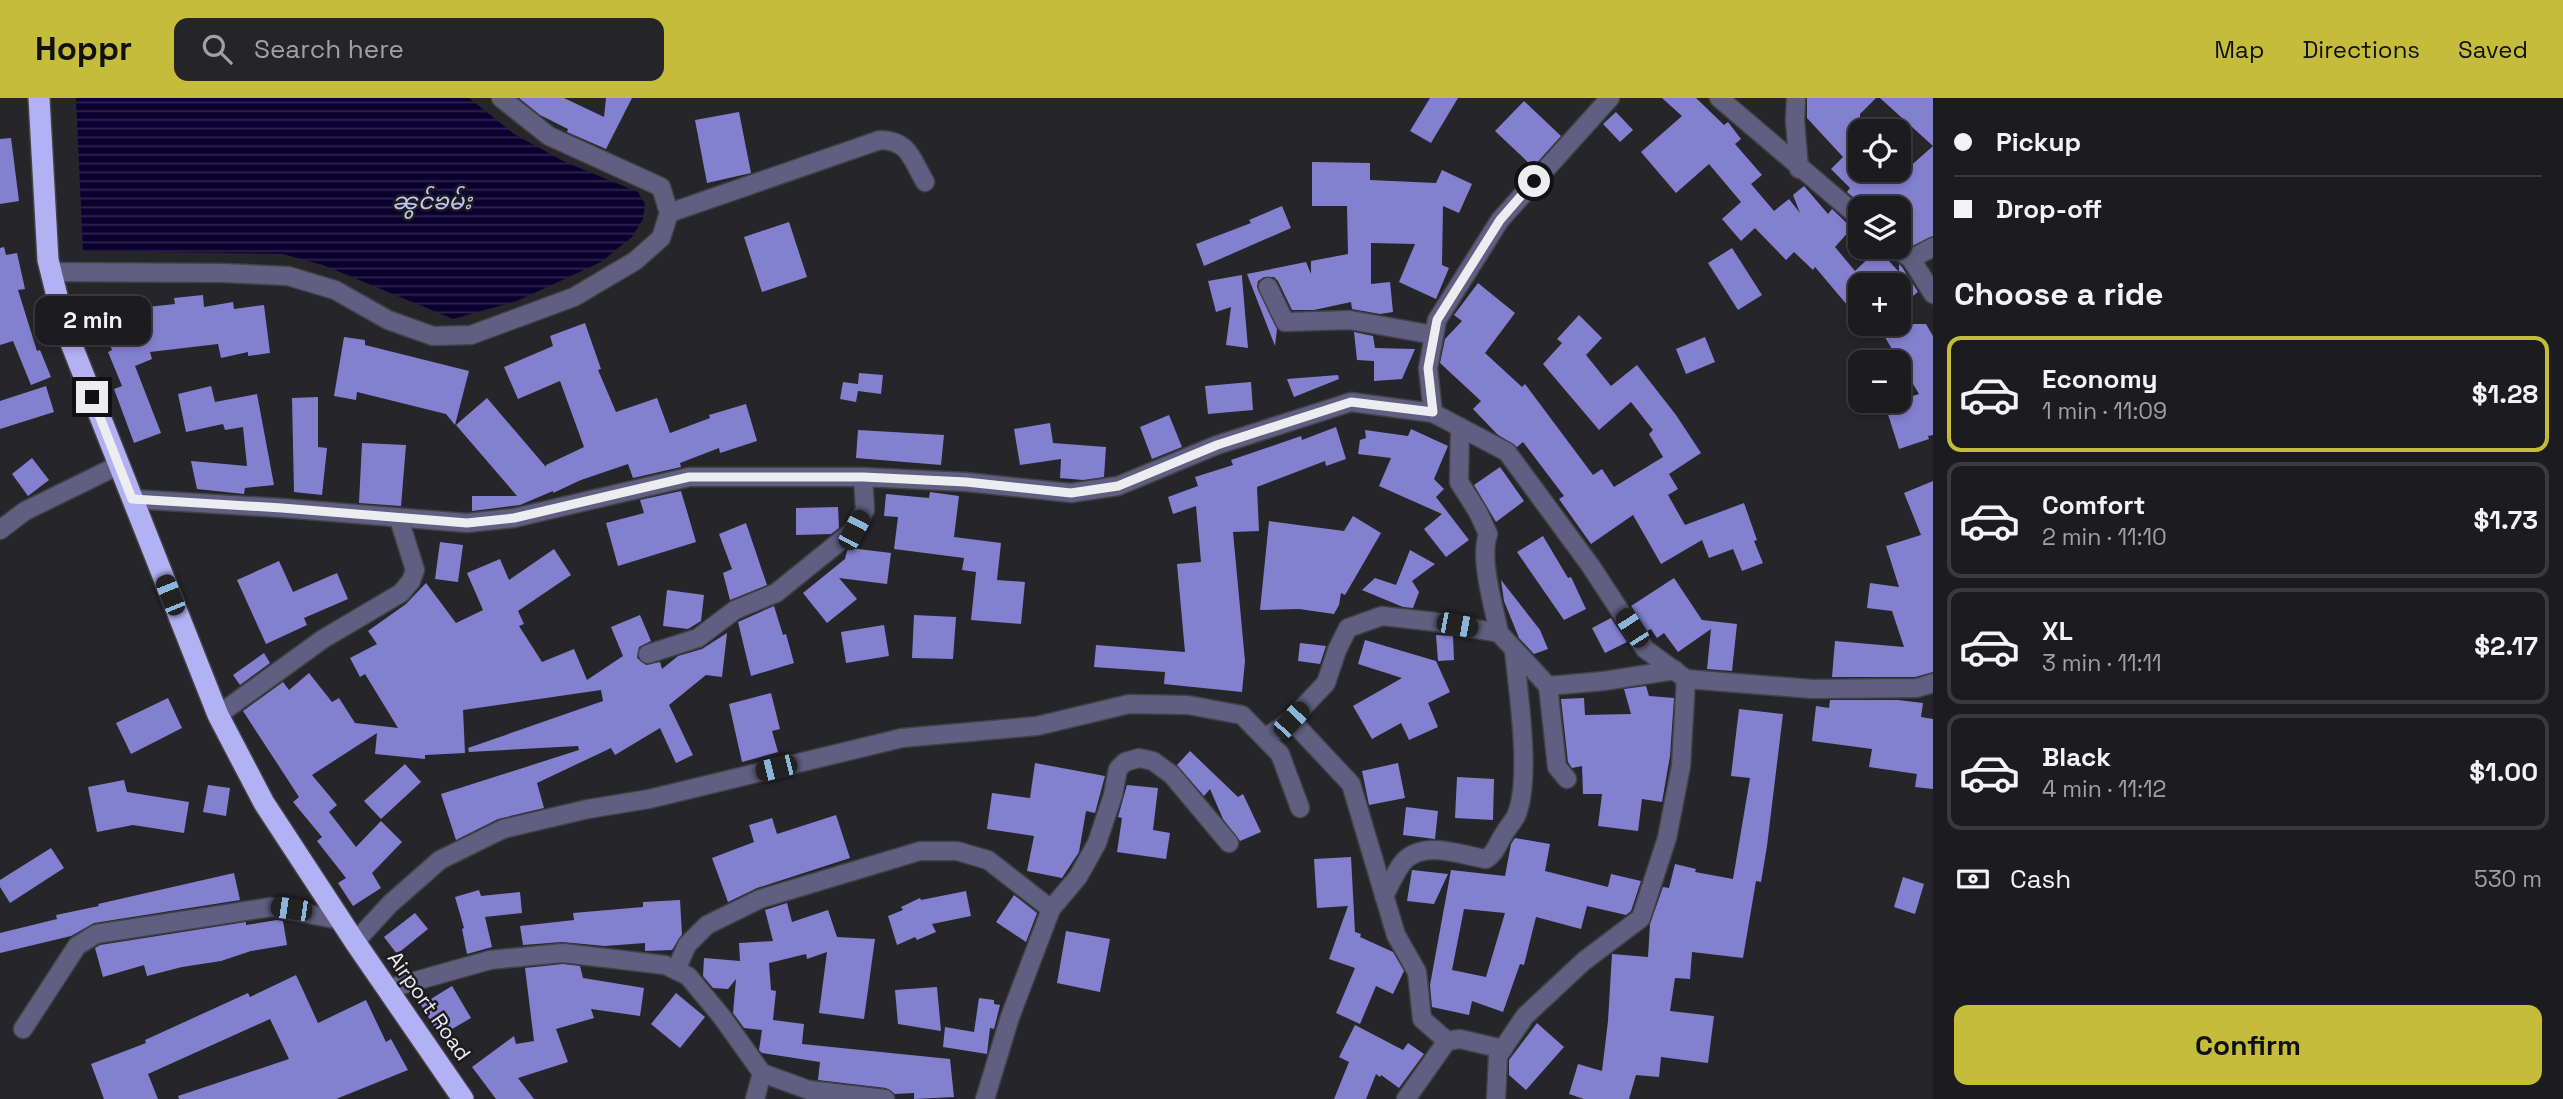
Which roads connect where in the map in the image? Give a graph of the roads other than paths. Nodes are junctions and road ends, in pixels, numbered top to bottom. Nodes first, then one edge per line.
1 (39, 98) edge
2 (501, 98) edge
3 (1610, 98) edge
4 (1718, 98) edge
5 (1796, 98) edge
6 (1799, 169) junction
7 (925, 182) dead end
8 (1848, 208) edge
9 (669, 213) junction
10 (1933, 247) edge
11 (1911, 260) joint
12 (51, 272) junction
13 (1268, 286) dead end
14 (1933, 294) edge
15 (1434, 335) junction
16 (1433, 412) junction
17 (1460, 427) junction
18 (118, 465) junction
19 (863, 477) junction
20 (132, 499) junction
21 (400, 519) junction
22 (0, 530) edge
23 (1499, 633) junction
24 (1514, 650) junction
25 (648, 654) dead end
26 (1680, 675) junction
27 (1933, 683) edge
28 (1548, 686) junction
29 (218, 715) junction
30 (1291, 720) junction
31 (1265, 738) junction
32 (1567, 779) dead end
33 (1300, 808) dead end
34 (1229, 843) dead end
35 (1384, 896) junction
36 (1051, 909) junction
37 (340, 920) junction
38 (355, 942) junction
39 (676, 970) junction
40 (387, 989) junction
41 (23, 1029) dead end
42 (1447, 1041) junction
43 (1503, 1049) junction
44 (762, 1073) junction
45 (1494, 1095) edge
46 (463, 1099) edge
47 (755, 1099) edge
48 (885, 1099) edge
49 (985, 1099) edge
50 (1406, 1099) edge

1 - 12 highway, Airport Road
2 - 9 street
3 - 15 street
4 - 6 street
5 - 6 street
6 - 8 street
7 - 9 street
9 - 12 street
10 - 11 street
11 - 14 street
12 - 18 highway, Airport Road
13 - 15 street
15 - 16 street
16 - 17 street
16 - 19 street
17 - 23 street
17 - 26 street
18 - 20 highway, Airport Road
18 - 22 street
19 - 21 street
19 - 25 street
20 - 21 street
20 - 29 highway, Airport Road
21 - 29 street
23 - 24 street
23 - 30 street
24 - 28 street
24 - 35 street
26 - 27 street
26 - 28 street
26 - 43 street
28 - 32 street
29 - 37 highway, Airport Road
30 - 31 street
30 - 35 street
31 - 33 street
31 - 38 street
34 - 36 street
35 - 42 street
36 - 39 street
36 - 49 street
37 - 38 highway, Airport Road
37 - 41 street
38 - 40 highway, Airport Road
39 - 40 street
39 - 44 street
40 - 46 highway, Airport Road
42 - 43 street
42 - 50 street
43 - 45 street
44 - 47 street
44 - 48 street

